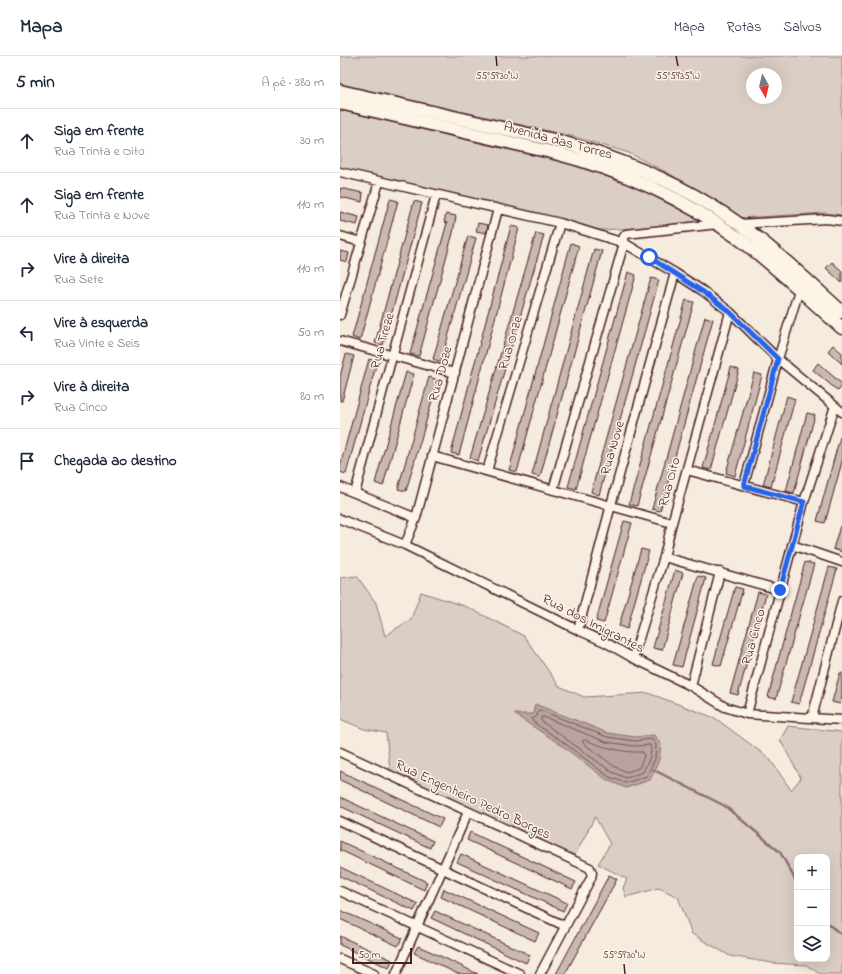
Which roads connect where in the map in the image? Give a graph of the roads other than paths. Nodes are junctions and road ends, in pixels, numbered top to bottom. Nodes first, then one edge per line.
1 (340, 91) edge
2 (340, 103) edge
3 (340, 172) edge
4 (379, 182) junction
5 (436, 195) junction
6 (498, 210) junction
7 (842, 221) edge
8 (560, 223) junction
9 (718, 224) junction
10 (738, 224) junction
11 (340, 236) edge
12 (361, 242) junction
13 (622, 242) junction
14 (675, 273) junction
15 (799, 290) junction
16 (342, 300) edge
17 (730, 312) junction
18 (842, 312) edge
19 (340, 315) edge
20 (842, 328) edge
21 (340, 341) edge
22 (393, 355) junction
23 (778, 359) junction
24 (455, 372) junction
25 (834, 406) junction
26 (842, 412) edge
27 (432, 456) junction
28 (687, 470) junction
29 (487, 471) junction
30 (744, 486) junction
31 (340, 487) edge
32 (553, 490) junction
33 (355, 493) junction
34 (804, 502) junction
35 (611, 505) junction
36 (416, 518) junction
37 (340, 519) edge
38 (672, 523) junction
39 (405, 545) junction
40 (792, 545) junction
41 (664, 557) junction
42 (842, 562) edge
43 (720, 572) junction
44 (780, 590) junction
45 (842, 602) edge
46 (578, 630) junction
47 (633, 658) junction
48 (691, 686) junction
49 (747, 714) junction
50 (812, 718) junction
51 (842, 720) edge
52 (340, 752) edge
53 (468, 812) junction
54 (340, 821) edge
55 (443, 870) junction
56 (340, 891) edge
57 (565, 926) junction
58 (417, 927) junction
59 (340, 958) edge
60 (374, 974) edge
61 (396, 974) edge
62 (520, 974) edge
63 (540, 974) edge

1 - 10 main road, Avenida das Torres
2 - 9 main road, Avenida das Torres
3 - 4 street
4 - 5 street
4 - 12 street
5 - 6 street
5 - 22 street, Rua Treze
6 - 8 street
6 - 24 street, Rua Doze
7 - 10 street
8 - 13 street
8 - 29 street, Rua Onze
9 - 13 street
9 - 15 main road, Avenida das Torres
10 - 18 main road, Avenida das Torres
11 - 12 street
12 - 16 street
13 - 14 street
13 - 32 street
14 - 17 street
14 - 35 street, Rua Nove
15 - 20 main road, Avenida das Torres
15 - 23 street
16 - 19 street
17 - 23 street
17 - 28 street, Rua Oito
21 - 22 street
22 - 24 street
22 - 33 street, Rua Treze
23 - 25 street
23 - 30 street
24 - 27 street, Rua Doze
25 - 26 street
25 - 34 street, Rua Cinco
27 - 29 street
27 - 36 street, Rua Doze
28 - 30 street
28 - 38 street, Rua Oito
29 - 32 street
30 - 34 street
31 - 33 street
32 - 35 street
33 - 36 street
34 - 40 street, Rua Cinco
35 - 38 street
35 - 46 street, Rua Nove
36 - 39 street, Rua Doze
37 - 39 street, Rua dos Imigrantes
38 - 41 street, Rua Oito
39 - 46 street, Rua dos Imigrantes
40 - 42 street
40 - 44 street, Rua Cinco
41 - 43 street
41 - 47 street, Rua Oito
43 - 44 street
43 - 48 street
44 - 49 street, Rua Cinco
45 - 50 street
46 - 47 street, Rua dos Imigrantes
47 - 48 street, Rua dos Imigrantes
48 - 49 street, Rua dos Imigrantes
49 - 50 street, Rua dos Imigrantes
50 - 51 street, Rua dos Imigrantes
52 - 53 street, Rua Engenheiro Pedro Borges
53 - 55 street
53 - 57 street, Rua Engenheiro Pedro Borges
54 - 55 street
55 - 57 street
55 - 58 street
56 - 58 street
57 - 63 street
58 - 61 street
58 - 62 street
59 - 60 street

